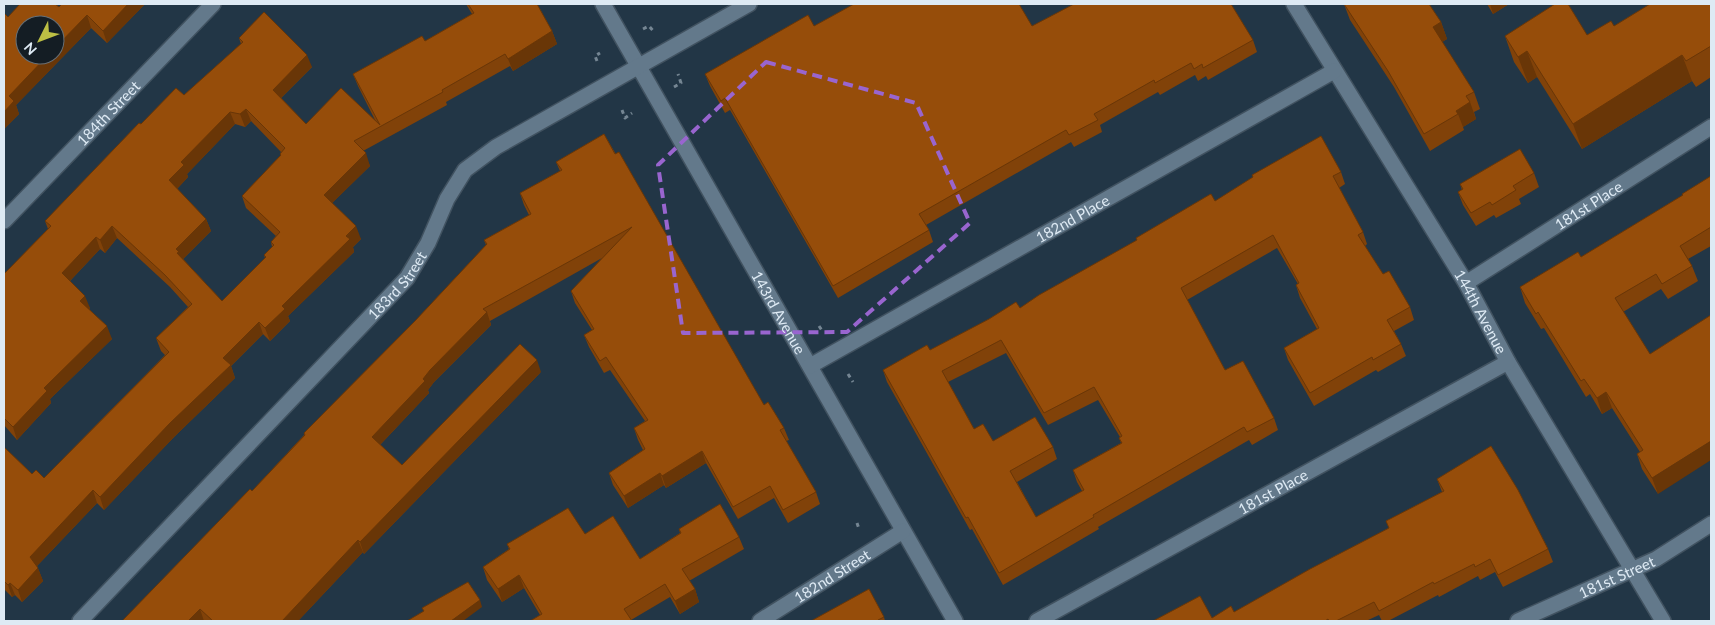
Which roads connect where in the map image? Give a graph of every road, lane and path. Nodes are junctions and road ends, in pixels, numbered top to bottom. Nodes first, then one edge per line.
1 (213, 4) edge
2 (603, 4) edge
3 (749, 4) edge
4 (1294, 4) edge
5 (643, 30) dead end
6 (655, 34) dead end
7 (600, 54) dead end
8 (597, 60) dead end
9 (639, 66) junction
10 (1334, 71) junction
11 (678, 74) dead end
12 (674, 87) dead end
13 (622, 110) dead end
14 (632, 114) dead end
15 (1711, 127) edge
16 (4, 221) edge
17 (1466, 283) junction
18 (819, 326) dead end
19 (823, 332) dead end
20 (1508, 362) junction
21 (810, 366) junction
22 (848, 374) dead end
23 (853, 382) dead end
24 (857, 523) dead end
25 (1711, 524) edge
26 (859, 529) dead end
27 (903, 531) junction
28 (1632, 570) junction
29 (80, 621) edge
30 (760, 621) edge
31 (955, 621) edge
32 (1037, 621) edge
33 (1518, 621) edge
34 (1663, 621) edge

1 - 16 street, 184th Street
2 - 9 street, 143rd Avenue
3 - 9 street, 183rd Street
4 - 10 street, 144th Avenue
5 - 6 path
7 - 8 path
9 - 21 street, 143rd Avenue
9 - 29 street, 183rd Street
10 - 17 street, 144th Avenue
10 - 21 street, 182nd Place
11 - 12 path
13 - 14 path
15 - 17 street, 181st Place
17 - 20 street, 144th Avenue
18 - 19 path
20 - 28 street, 144th Avenue
20 - 32 street, 181st Place
21 - 27 street, 143rd Avenue
22 - 23 path
24 - 26 path
25 - 28 street, 181st Street
27 - 30 street, 182nd Street
27 - 31 street, 143rd Avenue
28 - 33 street, 181st Street
28 - 34 street, 144th Avenue

